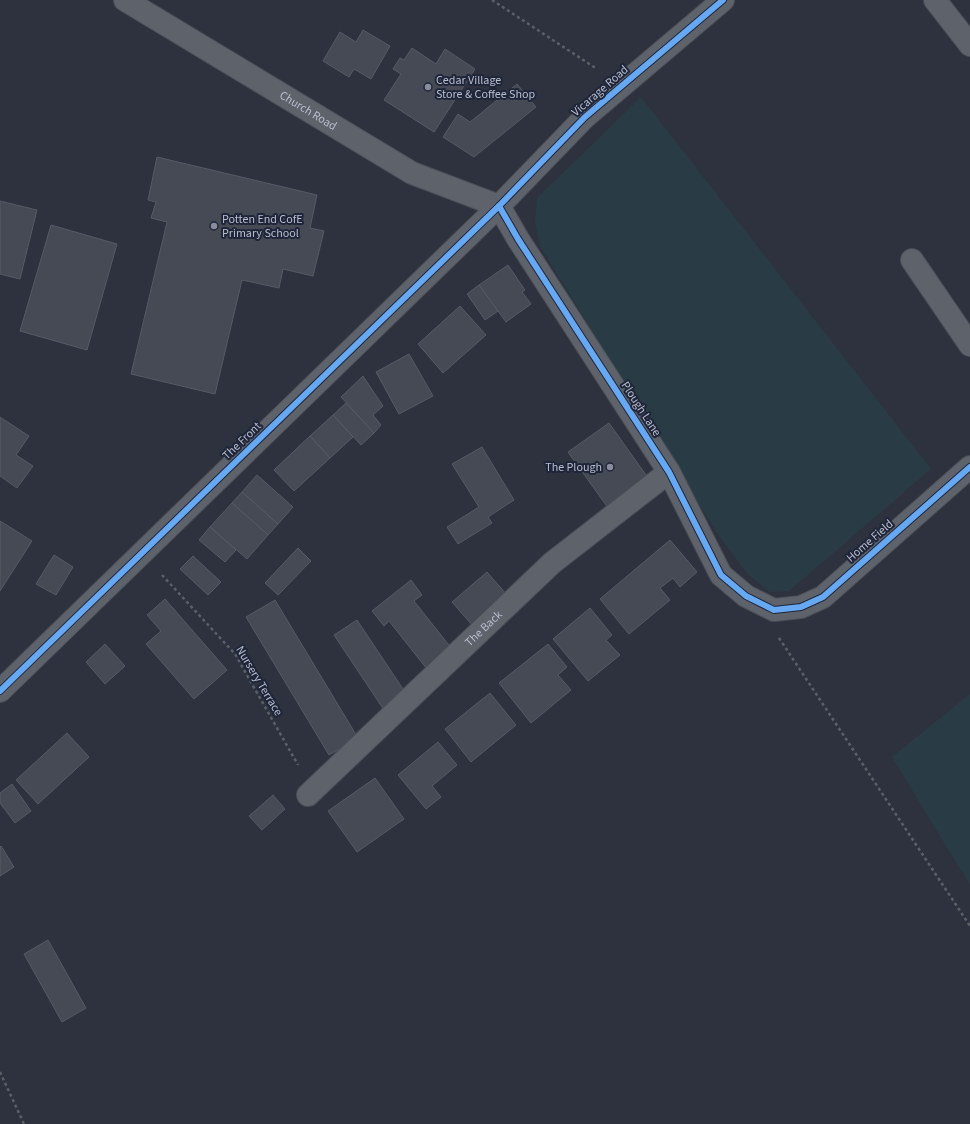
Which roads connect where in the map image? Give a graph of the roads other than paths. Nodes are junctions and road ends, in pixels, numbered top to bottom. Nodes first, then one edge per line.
1 (125, 0) edge
2 (723, 0) edge
3 (935, 0) edge
4 (970, 45) edge
5 (499, 206) junction
6 (912, 260) dead end
7 (970, 345) edge
8 (970, 467) edge
9 (669, 472) junction
10 (774, 610) joint
11 (0, 691) edge
12 (308, 795) road end

1 - 5 street, Church Road
2 - 5 street, Vicarage Road
3 - 4 street
5 - 9 street, Plough Lane
5 - 11 street, The Front
6 - 7 street
8 - 10 street, Home Field
9 - 10 street, Plough Lane
9 - 12 street, The Back

